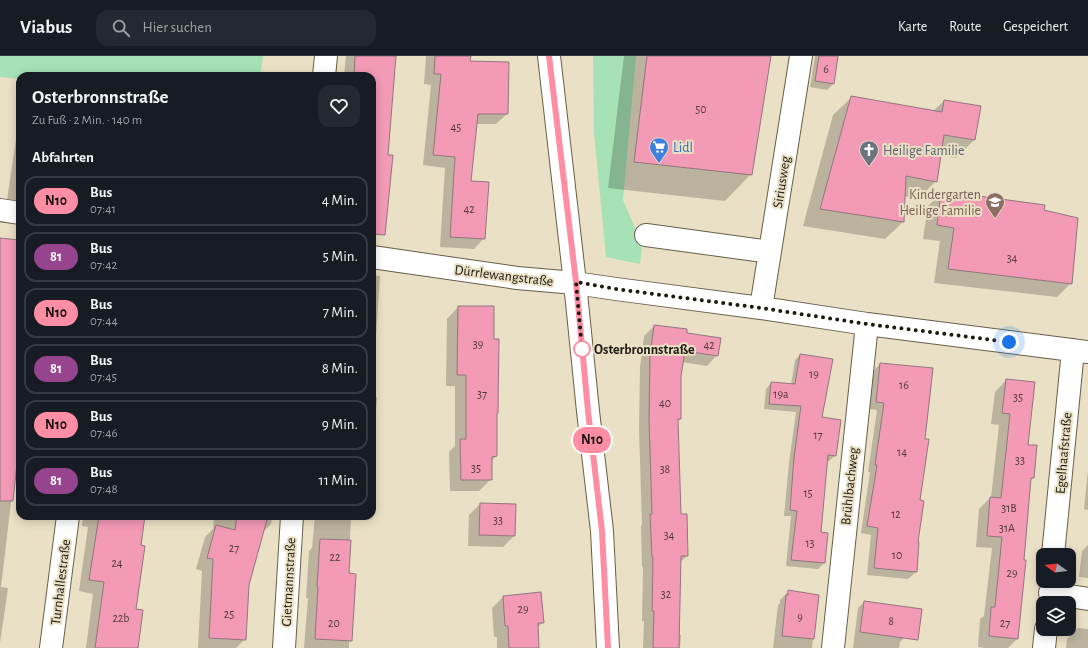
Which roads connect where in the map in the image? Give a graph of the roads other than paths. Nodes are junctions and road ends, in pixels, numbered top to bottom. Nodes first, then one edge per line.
1 (326, 56) edge
2 (549, 56) edge
3 (801, 56) edge
4 (324, 72) edge
5 (0, 210) edge
6 (16, 212) edge
7 (646, 235) dead end
8 (770, 252) junction
9 (376, 258) edge
10 (576, 282) junction
11 (761, 308) junction
12 (867, 324) junction
13 (1080, 351) edge
14 (67, 520) edge
15 (292, 520) edge
16 (1054, 548) edge
17 (1050, 592) edge
18 (1088, 599) edge
19 (1045, 636) edge
20 (51, 648) edge
21 (284, 648) edge
22 (608, 648) edge
23 (833, 648) edge
24 (1044, 648) edge

1 - 4 street
2 - 10 street
3 - 8 street, Siriusweg
5 - 6 street
7 - 8 street
8 - 11 street, Siriusweg
9 - 10 street, Dürrlewangstraße
10 - 11 street, Dürrlewangstraße
10 - 22 street
11 - 12 street, Dürrlewangstraße
12 - 13 street, Dürrlewangstraße
12 - 23 street, Brühlbachweg
13 - 16 street, Egelhaafstraße
14 - 20 street, Turnhallestraße
15 - 21 street, Gietmannstraße
17 - 18 street
19 - 24 street

